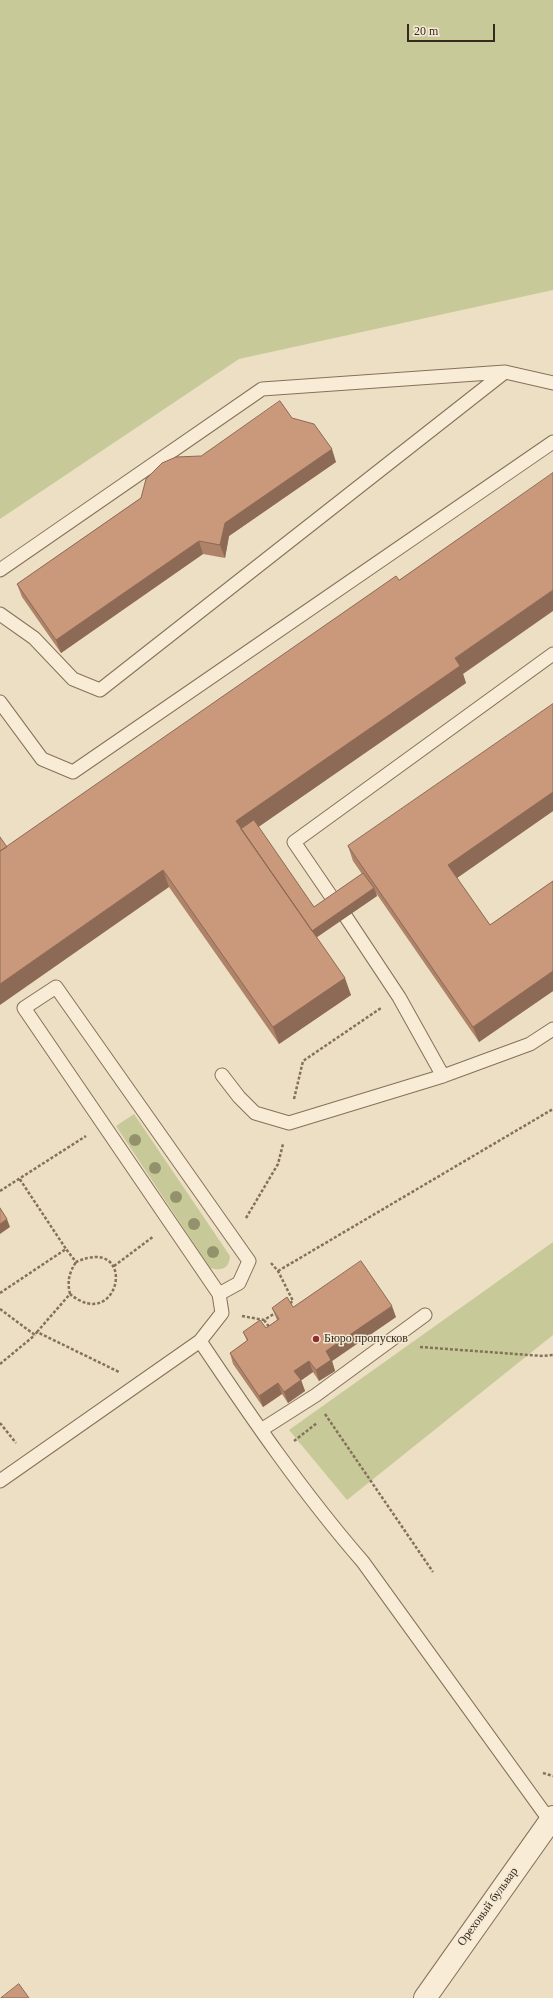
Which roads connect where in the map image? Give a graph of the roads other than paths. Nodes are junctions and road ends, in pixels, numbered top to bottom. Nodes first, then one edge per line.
1 (504, 372) junction
2 (553, 382) edge
3 (553, 442) edge
4 (0, 570) edge
5 (0, 614) edge
6 (553, 654) edge
7 (0, 702) edge
8 (335, 902) edge
9 (346, 917) edge
10 (553, 1029) edge
11 (222, 1074) dead end
12 (443, 1076) junction
13 (219, 1294) junction
14 (425, 1315) dead end
15 (200, 1341) junction
16 (261, 1430) junction
17 (0, 1480) edge
18 (551, 1819) edge
19 (425, 1998) edge

1 - 2 lane
1 - 4 lane
1 - 5 lane
3 - 7 lane
6 - 8 lane
9 - 12 lane
10 - 12 lane
11 - 12 lane
13 - 13 lane
13 - 15 lane
14 - 16 lane
15 - 16 lane
15 - 17 lane
16 - 18 lane
18 - 19 street, Ореховый бульвар

